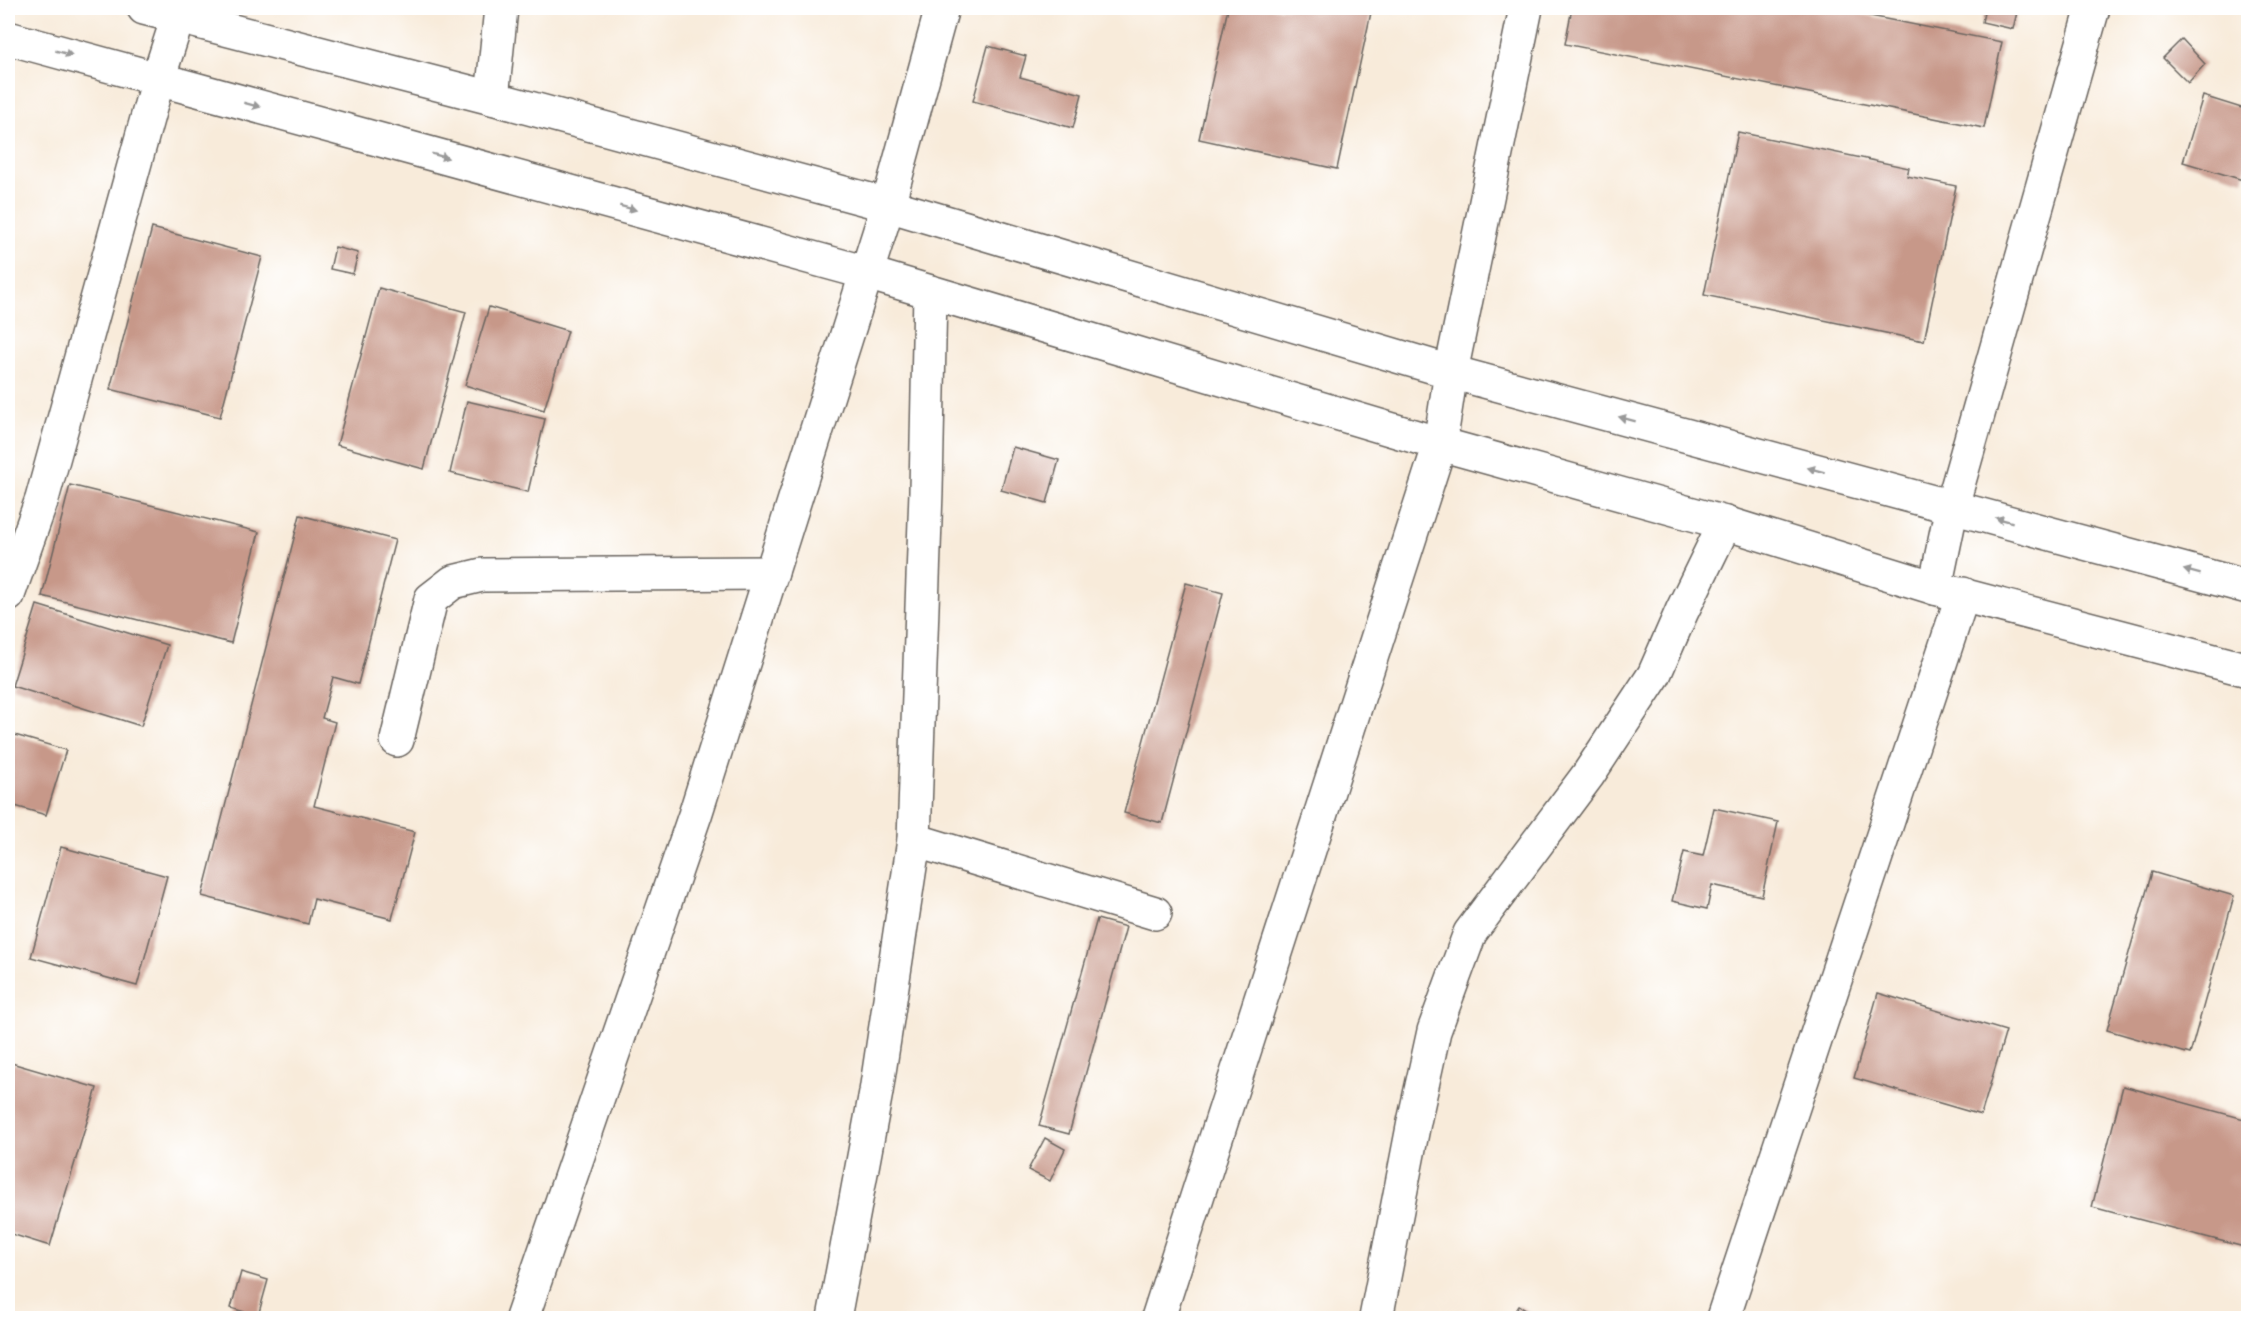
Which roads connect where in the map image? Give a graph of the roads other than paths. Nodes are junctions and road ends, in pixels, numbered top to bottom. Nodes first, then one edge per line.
1 (144, 8) edge
2 (501, 8) edge
3 (942, 8) edge
4 (1526, 8) edge
5 (2093, 8) edge
6 (180, 12) edge
7 (8, 38) edge
8 (158, 79) junction
9 (492, 98) junction
10 (888, 205) junction
11 (867, 273) junction
12 (930, 292) junction
13 (1451, 372) junction
14 (1440, 444) junction
15 (1952, 506) junction
16 (1725, 523) junction
17 (772, 573) junction
18 (2248, 587) edge
19 (1949, 591) junction
20 (8, 595) edge
21 (2248, 670) edge
22 (397, 741) dead end
23 (914, 840) junction
24 (1155, 913) dead end
25 (522, 1318) edge
26 (834, 1318) edge
27 (1158, 1318) edge
28 (1376, 1318) edge
29 (1723, 1318) edge

1 - 6 street
2 - 9 street
3 - 10 street
4 - 13 street
5 - 15 street
6 - 8 street
6 - 9 street
7 -> 8 street
8 -> 11 street
8 - 20 street
9 - 10 street
10 - 11 street
10 - 13 street
11 - 12 street
11 - 17 street
12 - 14 street
12 - 23 street
13 - 14 street
15 -> 13 street
14 - 16 street
14 - 27 street
18 -> 15 street
15 - 19 street
16 - 19 street
16 - 28 street
17 - 22 street
17 - 25 street
19 - 21 street
19 - 29 street
23 - 24 street
23 - 26 street

